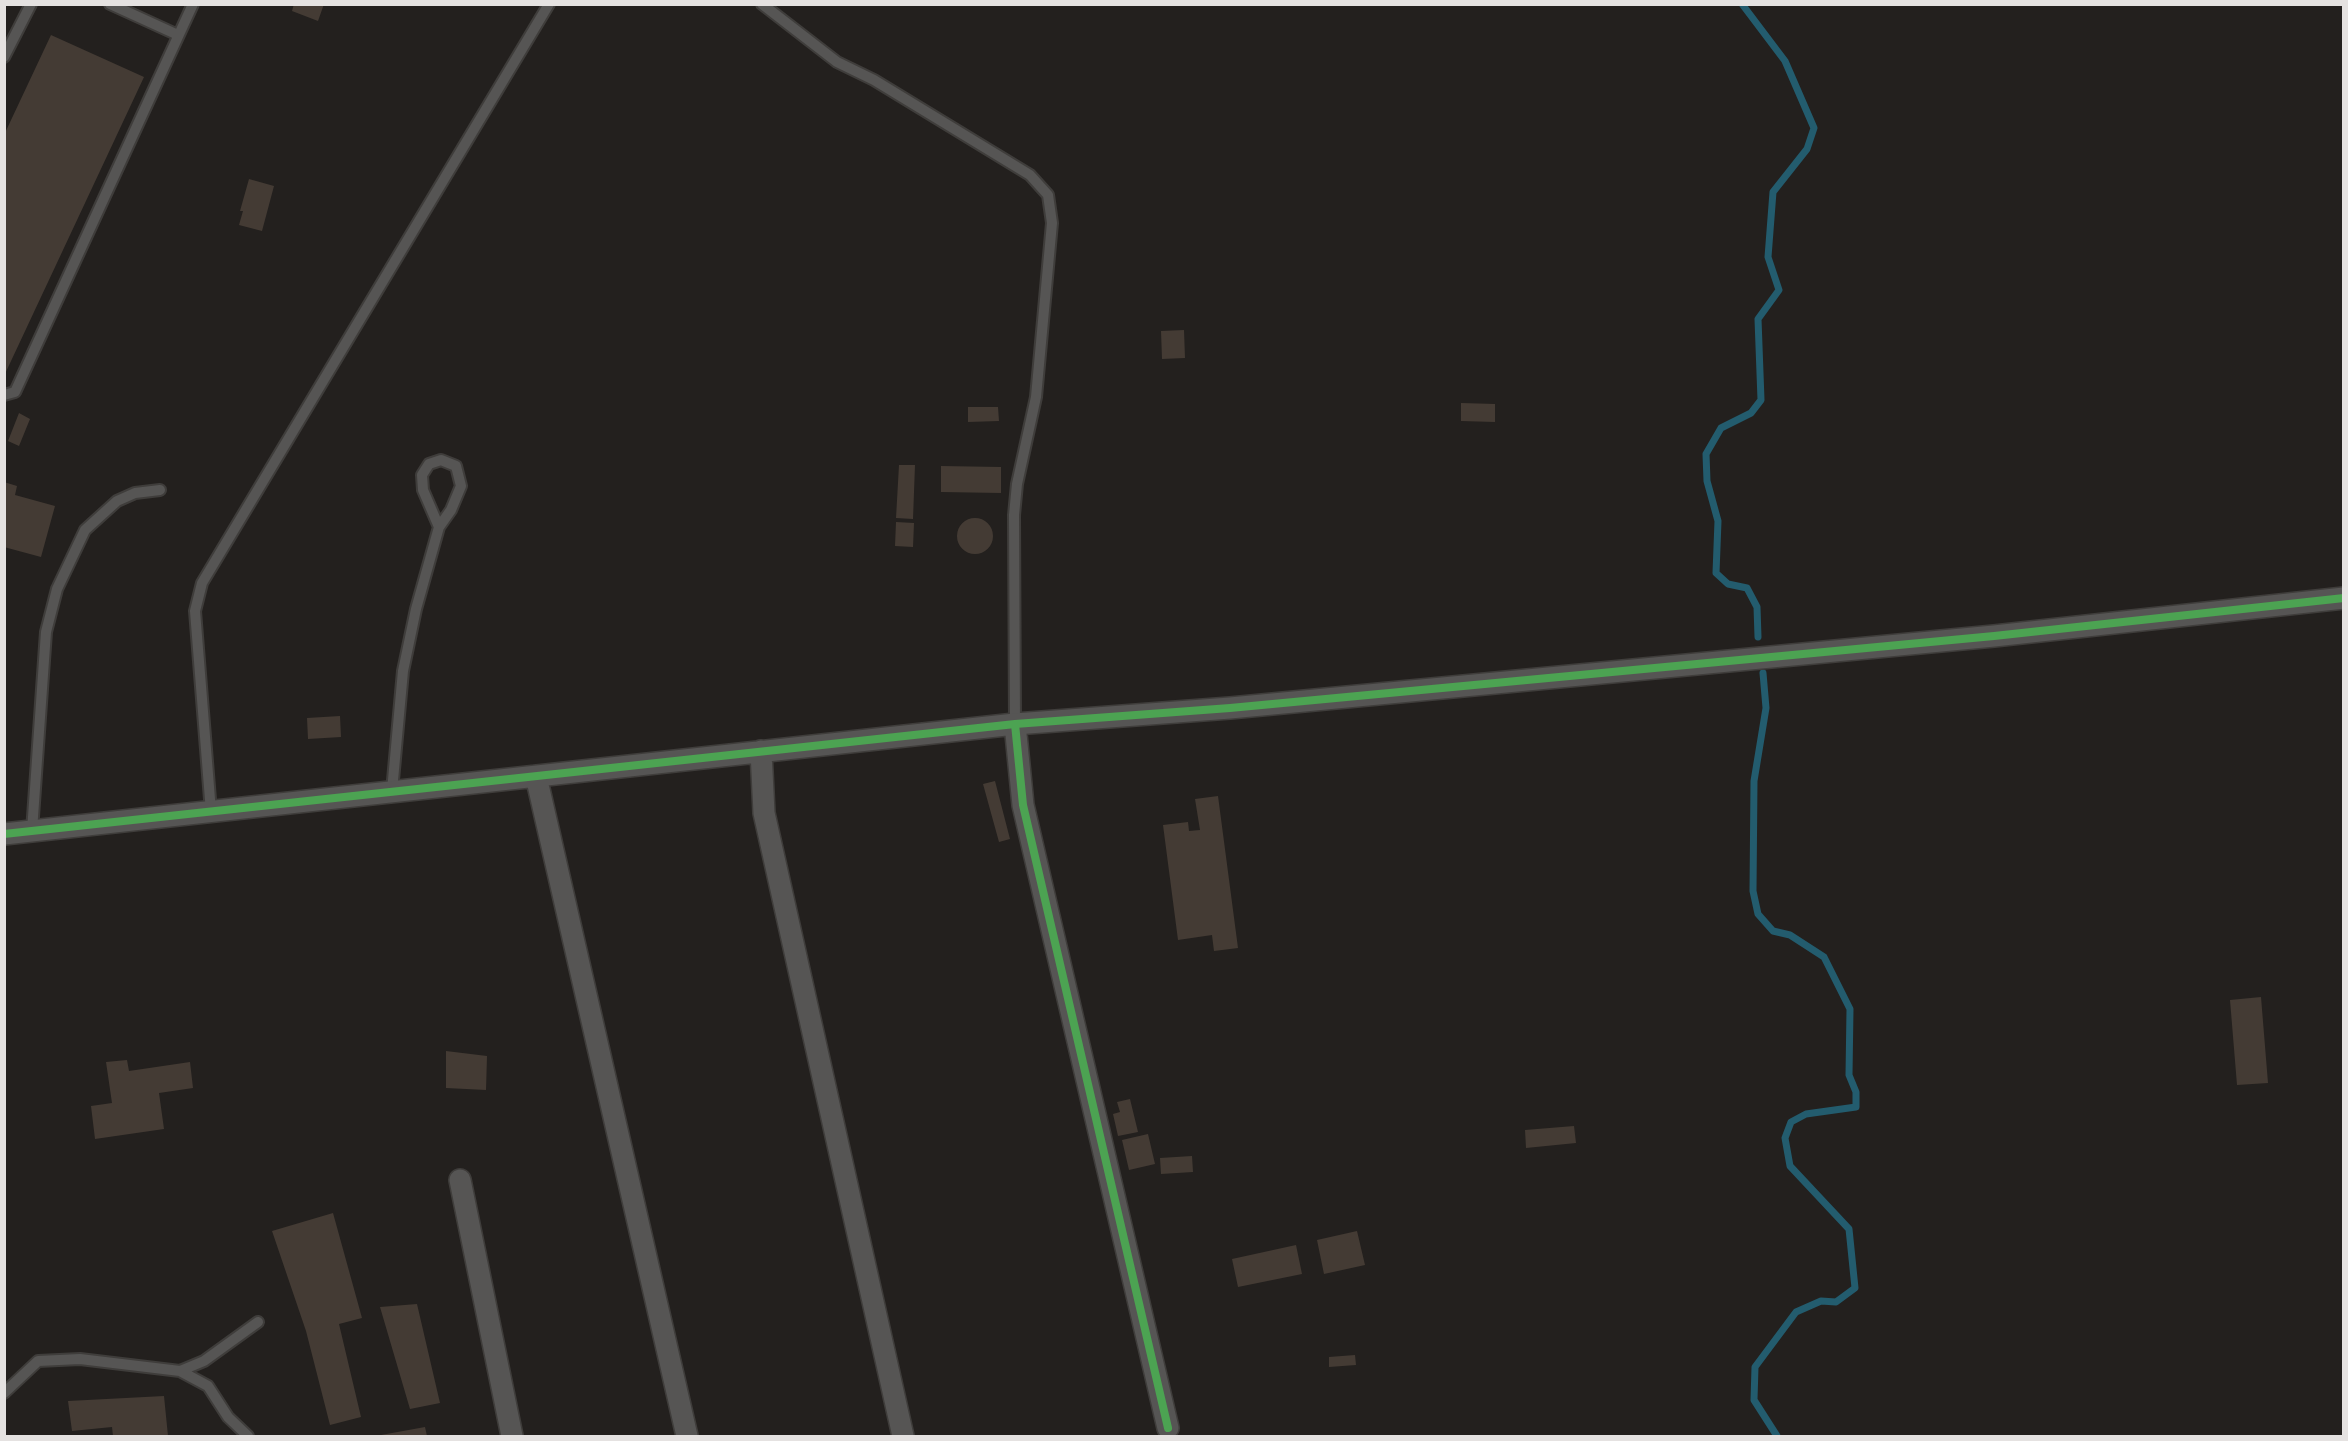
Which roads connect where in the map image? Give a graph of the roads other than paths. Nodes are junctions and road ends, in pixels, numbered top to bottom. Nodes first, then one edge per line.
1 (31, 4) edge
2 (110, 4) edge
3 (193, 4) edge
4 (549, 4) edge
5 (762, 4) edge
6 (177, 35) junction
7 (4, 57) edge
8 (4, 395) edge
9 (160, 490) dead end
10 (439, 527) junction
11 (2343, 598) edge
12 (1016, 724) junction
13 (761, 751) junction
14 (536, 776) junction
15 (392, 791) junction
16 (211, 812) junction
17 (32, 831) junction
18 (4, 834) edge
19 (460, 1180) dead end
20 (258, 1322) dead end
21 (180, 1371) junction
22 (4, 1393) edge
23 (1168, 1428) dead end
24 (248, 1437) edge
25 (512, 1437) edge
26 (687, 1437) edge
27 (903, 1437) edge

1 - 7 lane
2 - 6 lane
3 - 6 lane
4 - 16 lane
5 - 12 lane
6 - 8 lane
9 - 17 lane
10 - 10 lane
10 - 15 lane
11 - 12 street
12 - 13 street
12 - 23 street
13 - 14 street
13 - 27 street
14 - 15 street
14 - 26 street
15 - 16 street
16 - 17 street
17 - 18 street
19 - 25 street
20 - 21 lane
21 - 22 lane
21 - 24 lane

